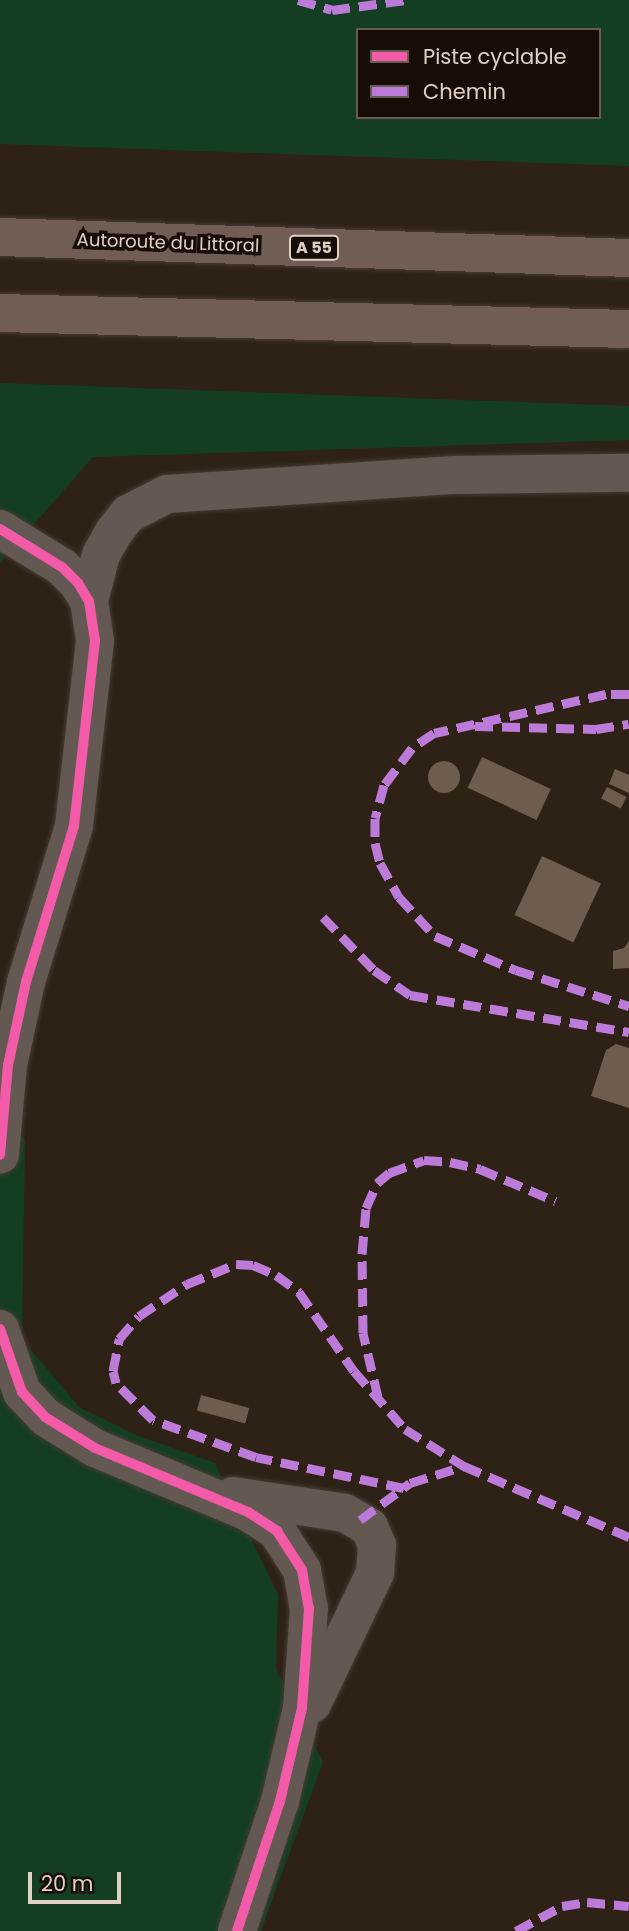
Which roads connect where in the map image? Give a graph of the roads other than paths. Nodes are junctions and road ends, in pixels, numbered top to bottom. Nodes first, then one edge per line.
1 (0, 237) edge
2 (629, 258) edge
3 (0, 313) edge
4 (629, 329) edge
5 (629, 473) edge
6 (0, 529) edge
7 (44, 557) junction
8 (0, 559) edge
9 (89, 601) junction
10 (0, 1155) edge
11 (0, 1329) edge
12 (200, 1492) junction
13 (296, 1738) junction
14 (237, 1931) edge

1 - 2 highway, Autoroute du Littoral / A 55
3 - 4 highway
5 - 9 street
6 - 7 street
7 - 8 street
7 - 9 street
9 - 10 street
11 - 12 street
12 - 13 street
12 - 13 street
13 - 14 street

